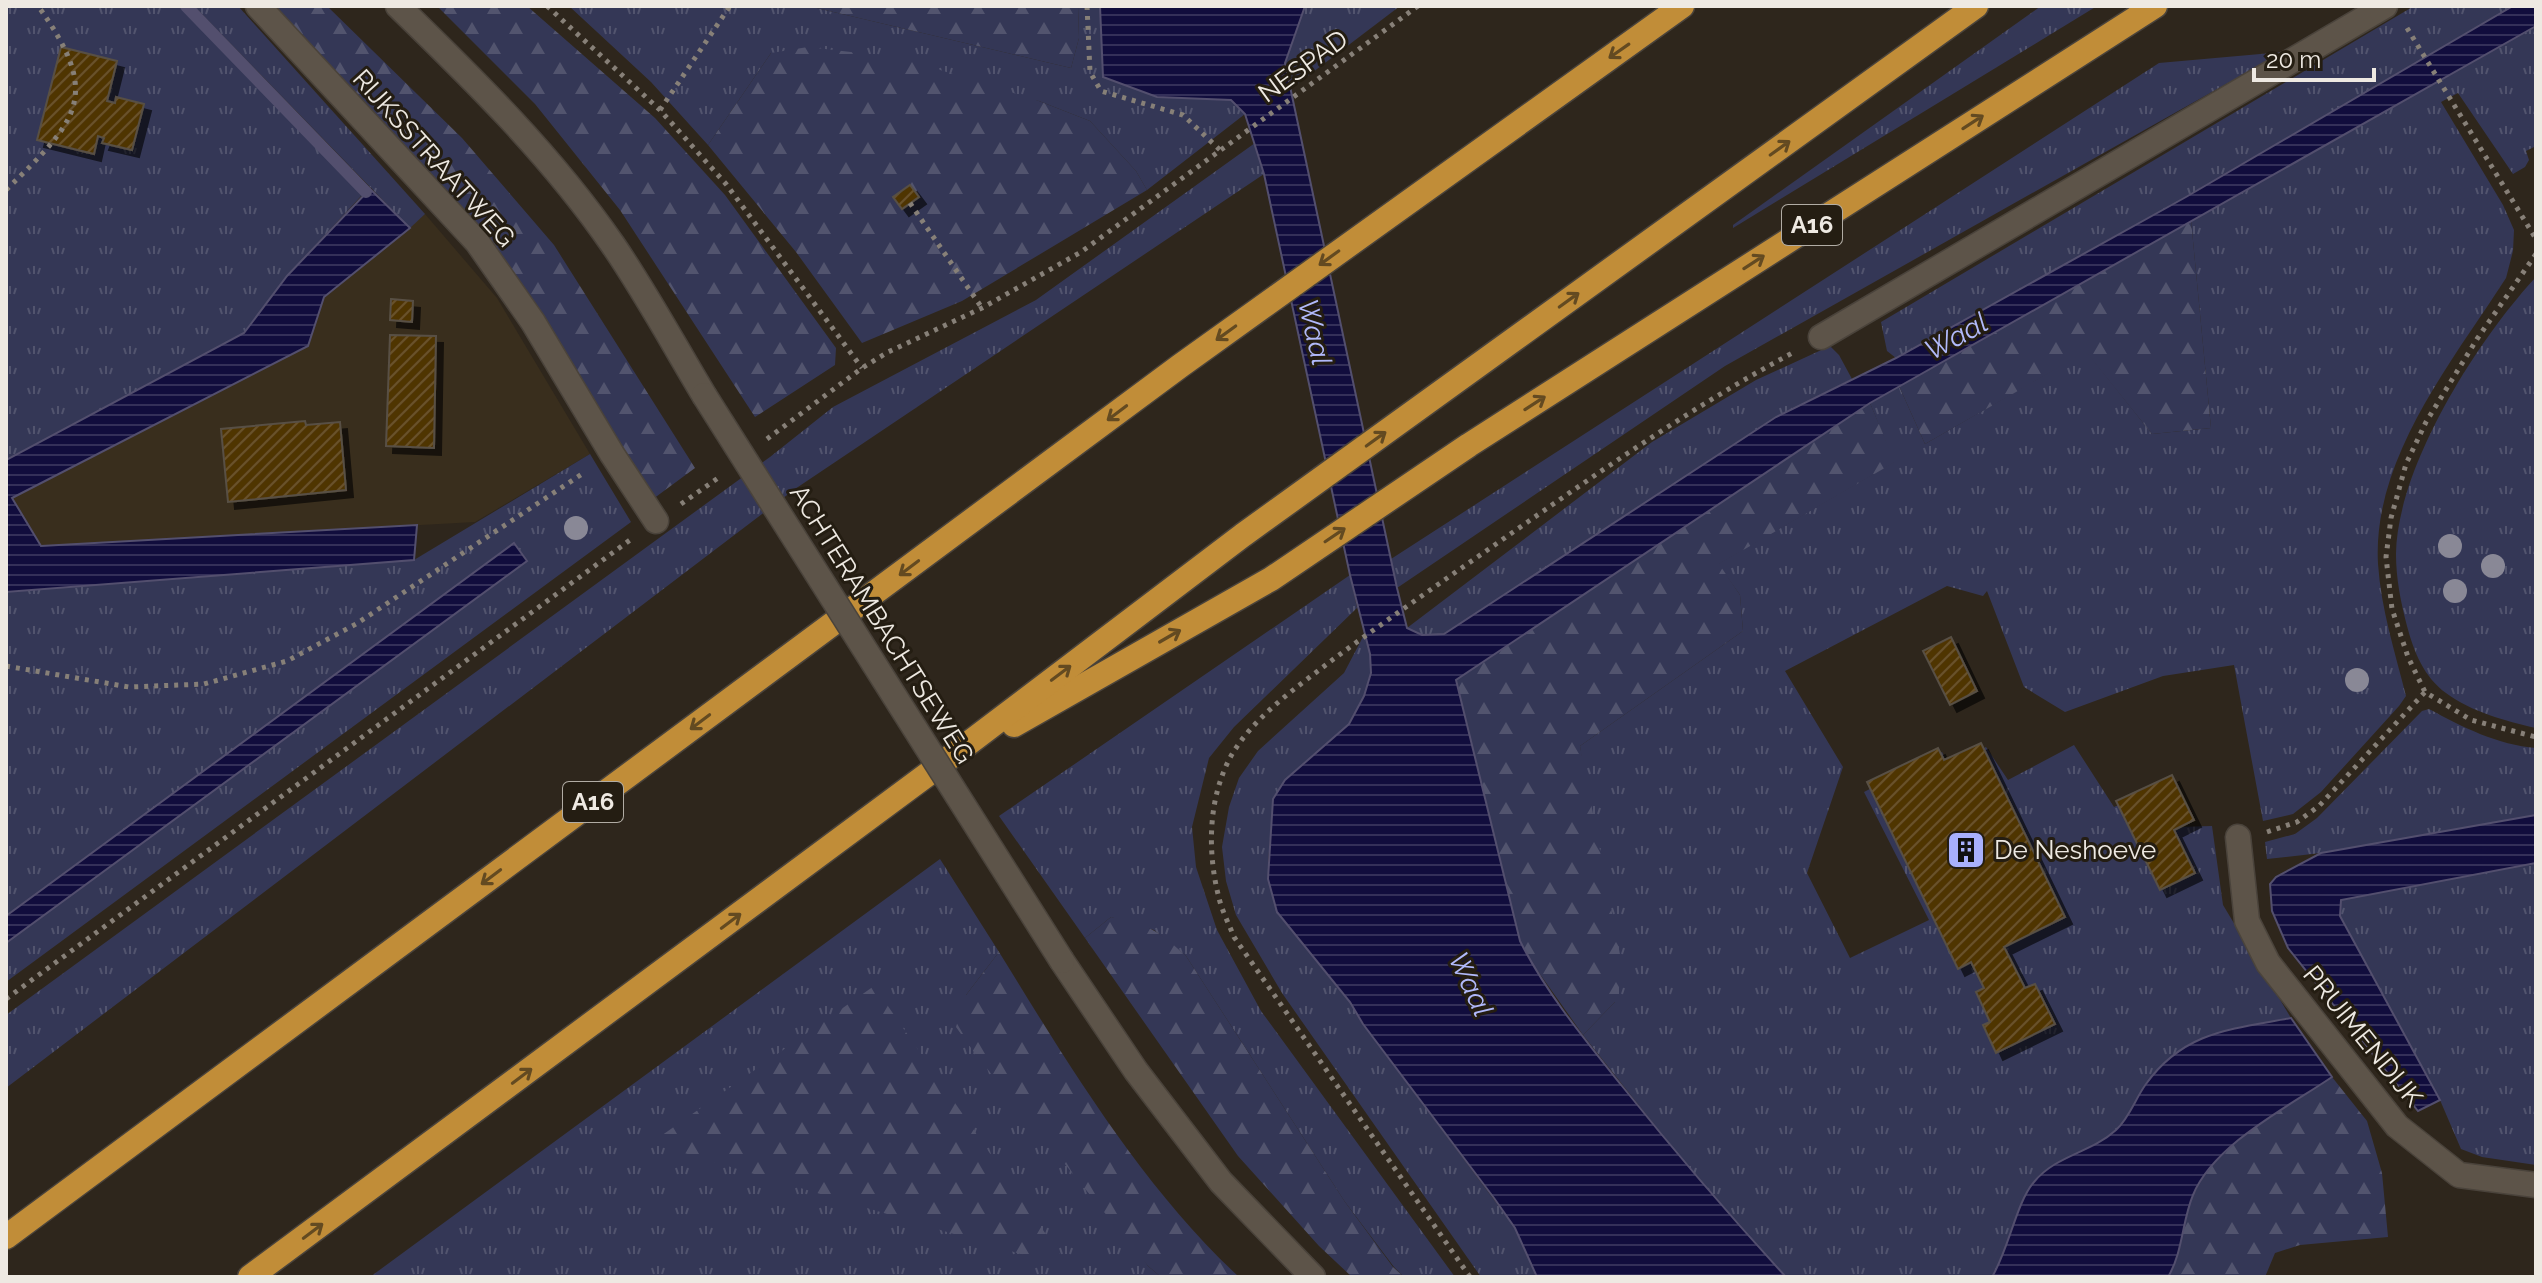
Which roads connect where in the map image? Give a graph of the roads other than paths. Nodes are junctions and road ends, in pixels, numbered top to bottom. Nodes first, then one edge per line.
1 (258, 6) edge
2 (398, 6) edge
3 (1682, 6) edge
4 (1976, 6) edge
5 (2155, 6) edge
6 (2385, 6) edge
7 (1821, 337) road end
8 (656, 521) road end
9 (932, 771) junction
10 (2238, 837) road end
11 (2536, 1185) edge
12 (6, 1237) edge
13 (250, 1277) edge
14 (1313, 1277) edge

1 - 8 street, RIJKSSTRAATWEG
2 - 14 street, ACHTERAMBACHTSEWEG, bridge
3 -> 12 highway, A16
9 -> 4 highway, A16
9 -> 5 highway, A16
6 - 7 street
13 -> 9 highway, A16
10 - 11 street, PRUIMENDIJK

